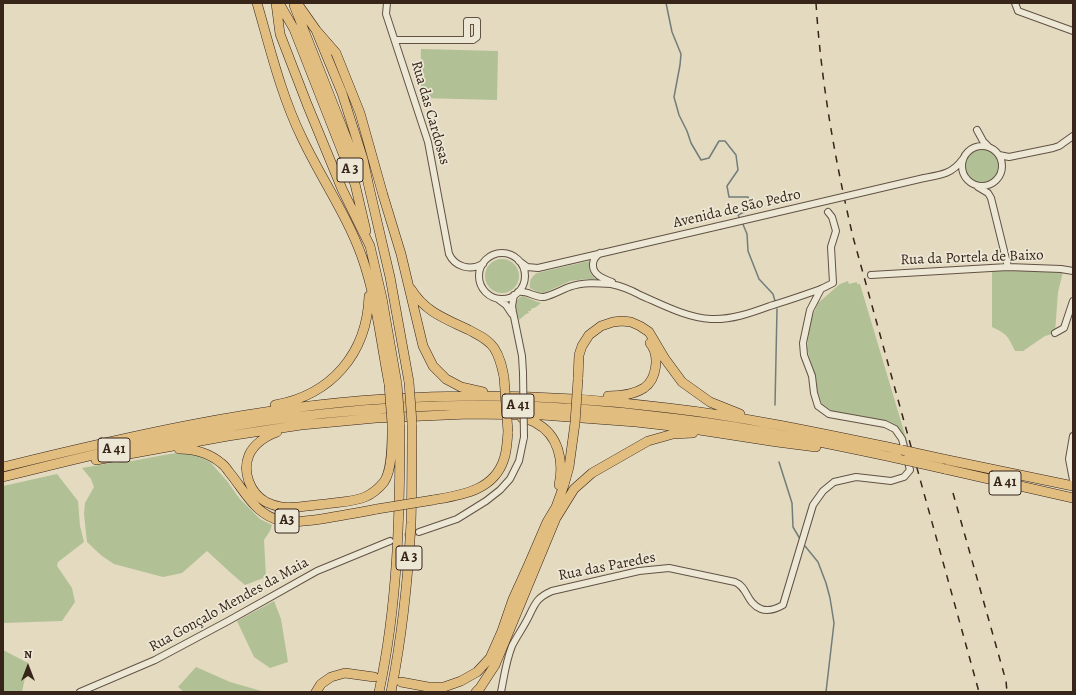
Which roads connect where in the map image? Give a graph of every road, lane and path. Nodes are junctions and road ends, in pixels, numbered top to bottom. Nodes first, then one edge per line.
1 (257, 3) edge
2 (278, 3) edge
3 (294, 3) edge
4 (297, 3) edge
5 (387, 3) edge
6 (1015, 3) edge
7 (316, 30) junction
8 (1073, 31) edge
9 (395, 40) junction
10 (467, 40) dead end
11 (1073, 136) edge
12 (991, 148) junction
13 (970, 150) junction
14 (999, 155) junction
15 (963, 159) junction
16 (942, 174) junction
17 (965, 178) junction
18 (995, 182) junction
19 (976, 186) junction
20 (368, 187) junction
21 (994, 206) junction
22 (828, 212) dead end
23 (370, 246) junction
24 (600, 253) junction
25 (519, 261) junction
26 (483, 264) junction
27 (1008, 266) junction
28 (469, 268) junction
29 (538, 268) junction
30 (1073, 271) edge
31 (367, 275) junction
32 (871, 275) dead end
33 (479, 280) junction
34 (524, 280) junction
35 (408, 284) junction
36 (625, 288) junction
37 (821, 289) junction
38 (516, 294) junction
39 (531, 294) junction
40 (494, 298) junction
41 (1073, 301) edge
42 (514, 319) junction
43 (1055, 333) dead end
44 (580, 379) junction
45 (393, 384) junction
46 (501, 396) junction
47 (589, 400) junction
48 (497, 414) junction
49 (242, 415) junction
50 (758, 421) junction
51 (396, 423) junction
52 (578, 423) junction
53 (301, 425) junction
54 (723, 433) junction
55 (1073, 436) edge
56 (159, 449) junction
57 (858, 450) junction
58 (52, 465) junction
59 (3, 467) edge
60 (3, 477) edge
61 (1073, 480) edge
62 (1073, 486) edge
63 (1069, 497) edge
64 (556, 507) junction
65 (555, 520) junction
66 (419, 532) tunnel mouth
67 (390, 541) tunnel mouth
68 (374, 677) dead end
69 (401, 682) dead end
70 (80, 692) edge
71 (316, 692) edge
72 (379, 692) edge
73 (391, 692) edge
74 (476, 692) edge
75 (501, 692) edge

1 - 31 highway
2 - 23 highway, A 3
2 - 23 highway, A 3
3 - 20 highway, A 3
4 - 7 highway, A 3
5 - 9 street, Rua das Cardosas
6 - 8 street
7 - 20 highway, A 3
7 - 35 highway
9 - 10 street
9 - 28 street, Rua das Cardosas
11 - 14 street
12 - 13 street
12 - 13 street
12 - 14 street
13 - 15 street
14 - 18 street
15 - 16 street, Avenida de São Pedro
15 - 17 street
16 - 17 street, Avenida de São Pedro
16 - 24 street, Avenida de São Pedro, bridge
17 - 19 street
18 - 19 street
18 - 21 street
19 - 21 street
20 - 73 highway, A 3, bridge
21 - 27 street
22 - 37 street
23 - 45 highway, A 3
24 - 29 street, Avenida de São Pedro
24 - 36 street
25 - 26 street
25 - 29 street
25 - 34 street
26 - 28 street
26 - 33 street
27 - 30 street, Rua da Portela de Baixo
27 - 32 street, Rua da Portela de Baixo
28 - 33 street, Rua das Cardosas
29 - 34 street, Avenida de São Pedro
31 - 45 highway
31 - 49 highway
33 - 40 street
34 - 38 street
34 - 39 street
35 - 46 highway
35 - 56 highway, A3, bridge
36 - 37 street
36 - 39 street
37 - 75 street, Rua das Paredes
38 - 39 street
38 - 40 street
38 - 42 street
40 - 42 street
41 - 43 street
42 - 66 street, bridge
44 - 47 highway
44 - 50 highway
44 - 52 highway, bridge
45 - 51 highway, bridge
46 - 47 highway, A 41
46 - 49 highway, A 41
47 - 50 highway, A 41
48 - 53 highway
48 - 54 highway
48 - 64 highway
49 - 59 highway, A 41
50 - 62 highway, A 41, bridge
51 - 53 highway
51 - 72 highway, A 3
52 - 64 highway
52 - 65 highway
53 - 56 highway
54 - 57 highway
54 - 65 highway
55 - 61 street
56 - 58 highway
57 - 58 highway, A 41
57 - 63 highway, A 41, bridge
58 - 60 highway, A 41
64 - 69 highway
65 - 74 highway
67 - 70 street, Rua Gonçalo Mendes da Maia
68 - 71 highway

